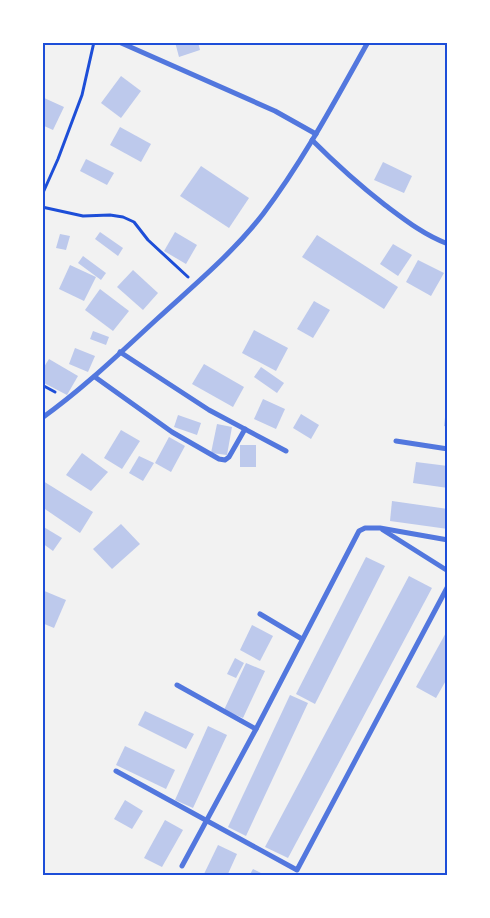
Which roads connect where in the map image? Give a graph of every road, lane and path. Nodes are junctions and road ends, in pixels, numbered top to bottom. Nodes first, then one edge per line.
1 (94, 42) edge
2 (368, 42) edge
3 (121, 43) edge
4 (316, 134) junction
5 (312, 140) junction
6 (42, 196) edge
7 (42, 207) edge
8 (448, 244) edge
9 (196, 284) junction
10 (120, 352) junction
11 (95, 377) junction
12 (42, 418) edge
13 (245, 429) junction
14 (396, 441) dead end
15 (448, 449) edge
16 (286, 451) dead end
17 (380, 528) junction
18 (448, 540) edge
19 (448, 571) edge
20 (448, 586) edge
21 (260, 614) dead end
22 (302, 639) junction
23 (177, 685) dead end
24 (256, 729) junction
25 (116, 771) dead end
26 (206, 819) junction
27 (182, 866) dead end
28 (297, 870) junction
29 (294, 876) edge

1 - 6 path
2 - 4 street
3 - 4 street
4 - 5 street
5 - 8 street
5 - 9 street
7 - 9 path
9 - 10 street
10 - 11 street
10 - 13 street
11 - 12 street
11 - 13 street
13 - 16 street
14 - 15 street
17 - 18 street
17 - 19 street
17 - 22 street
20 - 28 street
21 - 22 street
22 - 24 street
23 - 24 street
24 - 26 street
25 - 26 street
26 - 27 street
26 - 28 street
28 - 29 street

